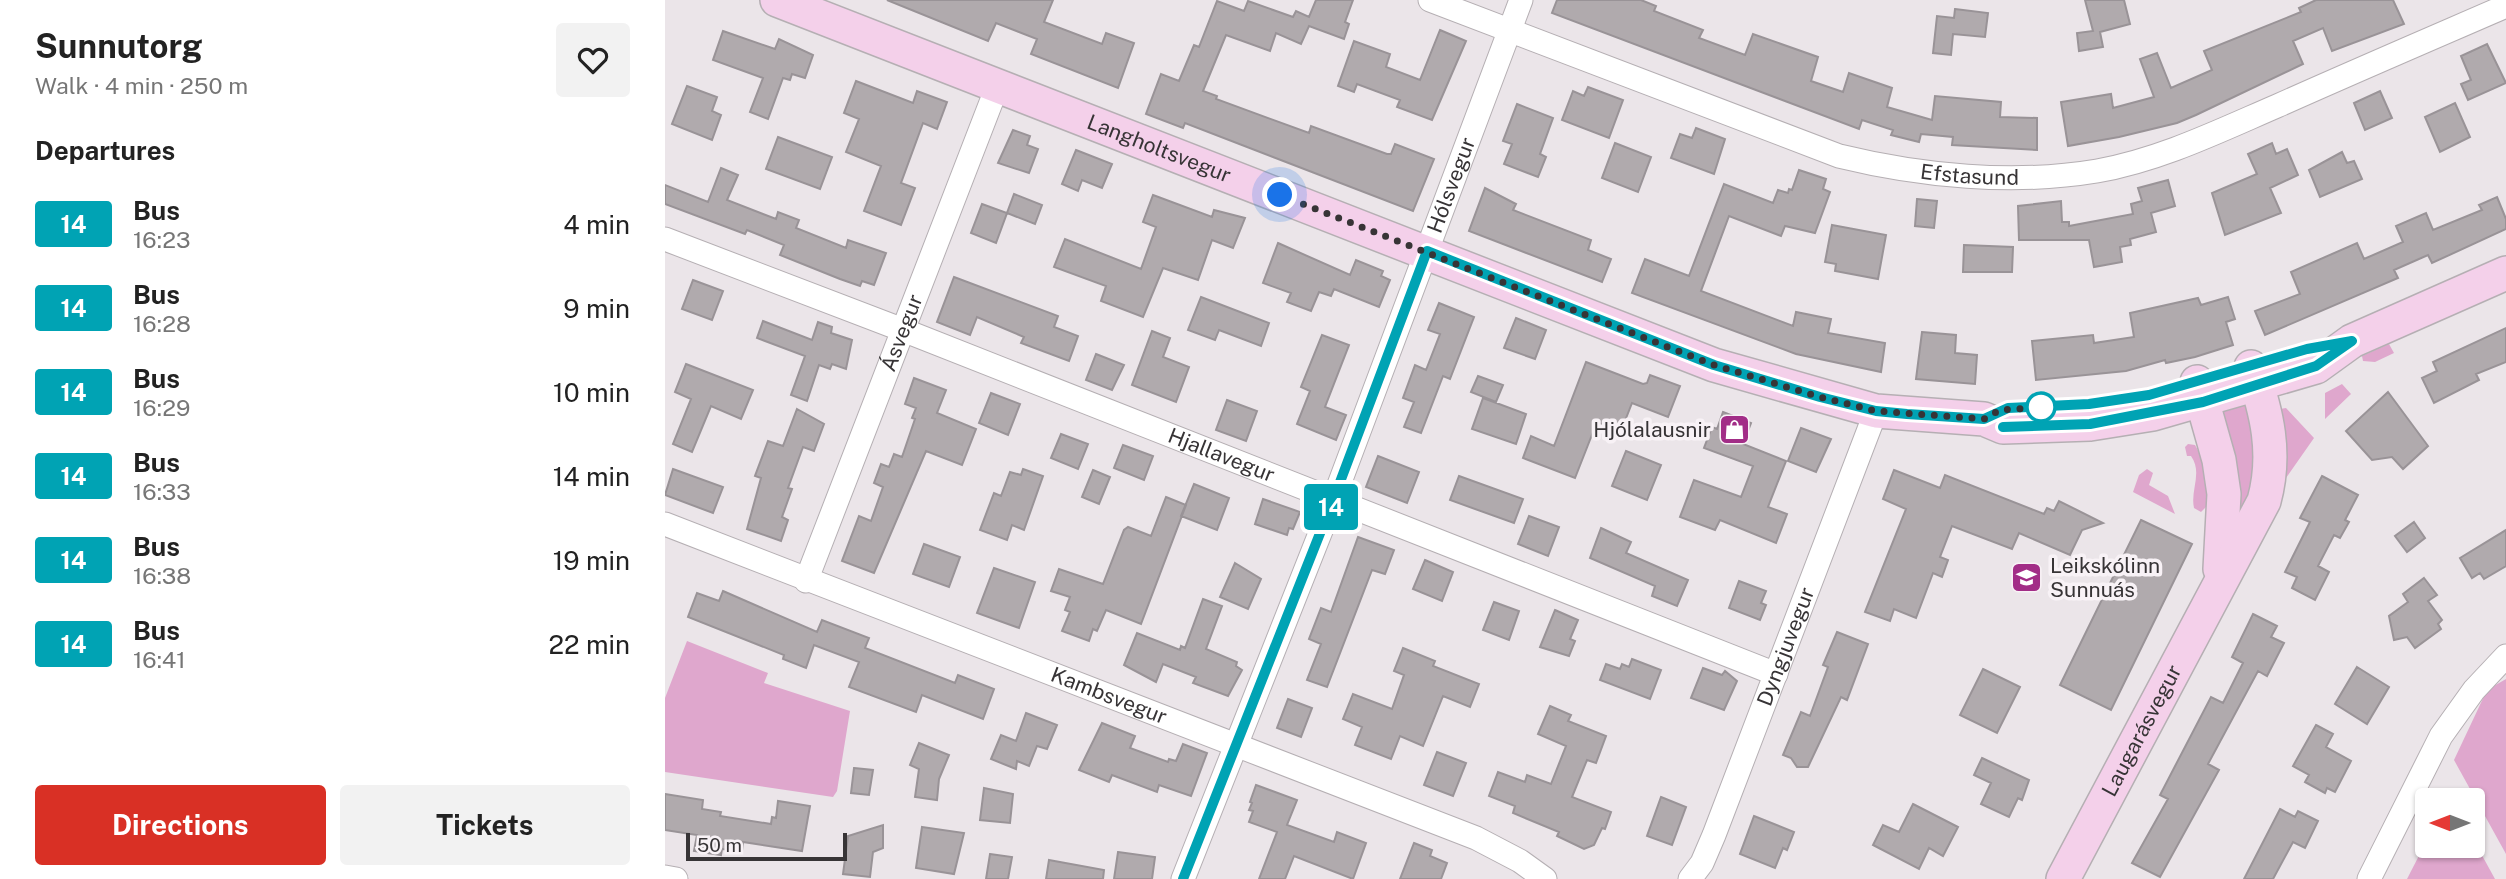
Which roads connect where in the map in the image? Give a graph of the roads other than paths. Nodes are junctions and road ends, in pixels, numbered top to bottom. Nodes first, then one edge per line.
1 (777, 0) edge
2 (1430, 0) edge
3 (1521, 0) edge
4 (2506, 6) edge
5 (1510, 31) junction
6 (997, 87) junction
7 (665, 239) edge
8 (1427, 251) junction
9 (2506, 273) edge
10 (903, 330) junction
11 (2254, 376) junction
12 (2200, 392) junction
13 (1876, 411) junction
14 (1334, 498) junction
15 (665, 524) edge
16 (806, 581) junction
17 (2219, 582) junction
18 (2506, 656) edge
19 (1776, 674) junction
20 (1236, 746) junction
21 (665, 877) edge
22 (676, 879) edge
23 (1183, 879) edge
24 (1545, 879) edge
25 (1690, 879) edge
26 (2063, 879) edge
27 (2369, 879) edge

1 - 6 street, Langholtsvegur
2 - 5 street, Efstasund
3 - 5 street, Hólsvegur
4 - 5 street, Efstasund
5 - 8 street, Hólsvegur
6 - 8 street, Langholtsvegur
6 - 10 street, Ásvegur
7 - 10 street, Hjallavegur
8 - 13 street, Langholtsvegur
8 - 14 street, Hólsvegur
9 - 11 street, Langholtsvegur
10 - 14 street, Hjallavegur
10 - 16 street, Ásvegur
11 - 12 street, Langholtsvegur
11 - 17 street, Laugarásvegur
12 - 13 street, Langholtsvegur
12 - 17 street, Laugarásvegur
13 - 19 street, Dyngjuvegur
14 - 19 street, Hjallavegur
14 - 20 street, Hólsvegur
15 - 16 street, Kambsvegur
16 - 20 street, Kambsvegur
17 - 26 street, Laugarásvegur
18 - 27 street
19 - 25 street, Dyngjuvegur
20 - 23 street, Hólsvegur
20 - 24 street, Kambsvegur
21 - 22 street

